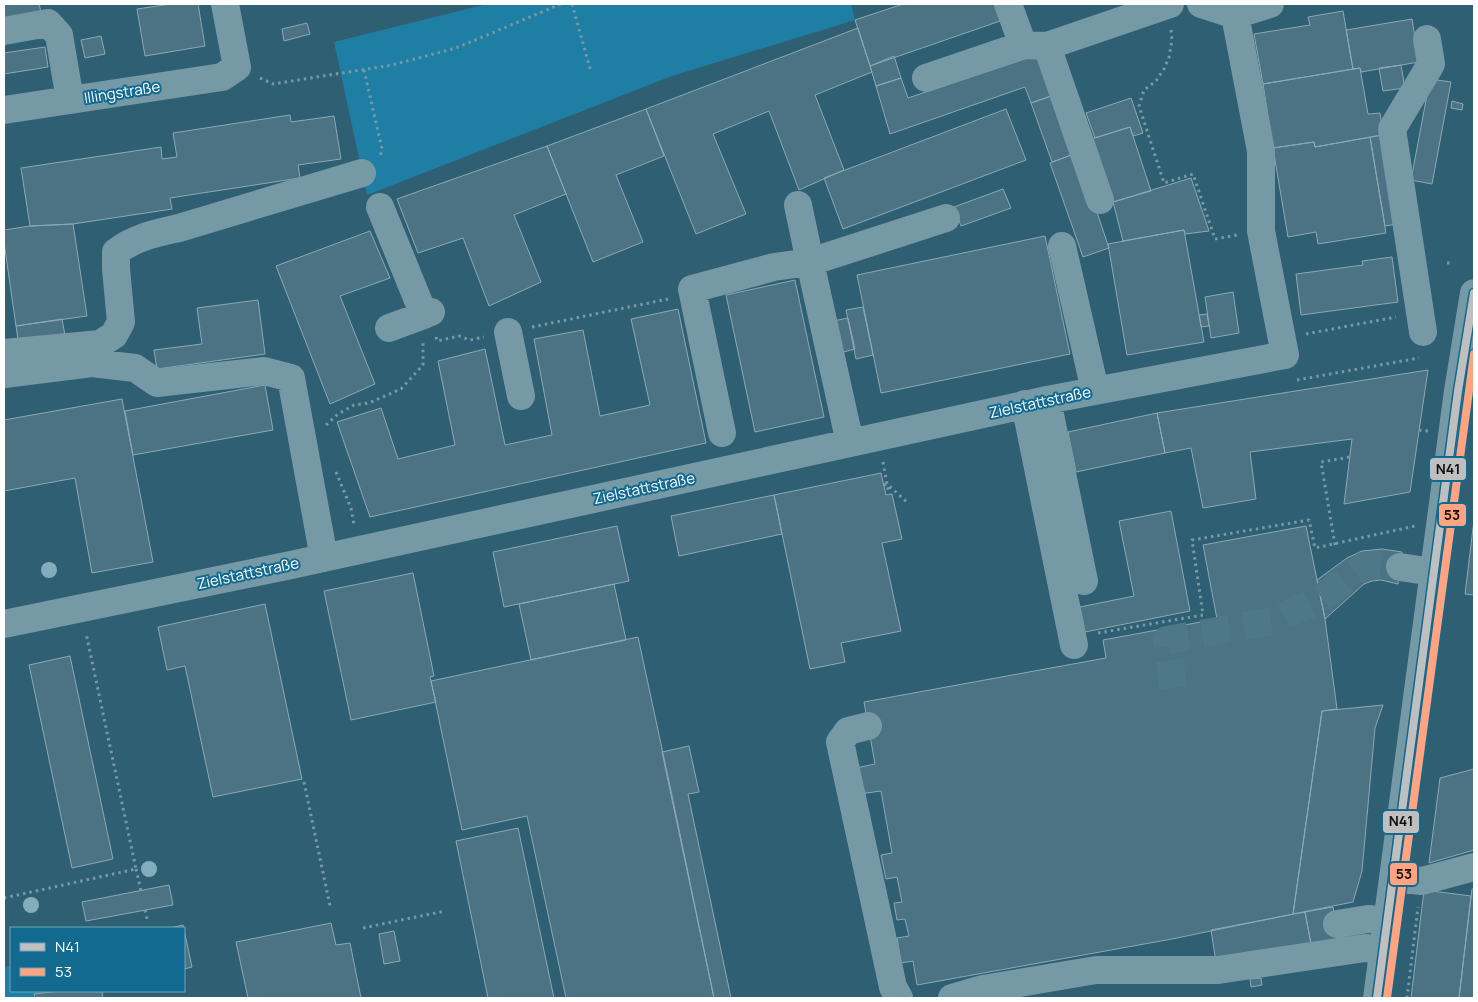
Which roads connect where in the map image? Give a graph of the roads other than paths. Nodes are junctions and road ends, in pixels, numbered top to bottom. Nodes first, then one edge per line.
1 (225, 4) edge
2 (1008, 4) edge
3 (1201, 4) edge
4 (1270, 4) edge
5 (1167, 5) edge
6 (1235, 15) junction
7 (4, 31) edge
8 (1427, 39) dead end
9 (1035, 45) junction
10 (926, 78) dead end
11 (70, 100) junction
12 (4, 110) edge
13 (362, 172) road end
14 (1100, 200) dead end
15 (798, 205) dead end
16 (380, 207) dead end
17 (946, 218) dead end
18 (1062, 246) dead end
19 (810, 262) junction
20 (1474, 293) edge
21 (1452, 325) edge
22 (389, 328) dead end
23 (508, 332) road end
24 (4, 353) edge
25 (4, 374) edge
26 (1094, 390) junction
27 (521, 396) dead end
28 (1036, 402) junction
29 (722, 433) dead end
30 (850, 443) junction
31 (324, 558) junction
32 (1400, 567) tunnel mouth
33 (1433, 572) junction
34 (1084, 581) dead end
35 (4, 624) edge
36 (1073, 642) road end
37 (868, 726) dead end
38 (1474, 867) edge
39 (1394, 878) junction
40 (1388, 921) junction
41 (1337, 924) dead end
42 (1384, 950) junction
43 (899, 998) edge
44 (952, 998) edge
45 (1377, 998) edge

1 - 11 street, Illingstraße
2 - 9 street
3 - 6 street
4 - 6 street
5 - 9 street
6 - 26 street, Zielstattstraße
7 - 11 street
8 - 21 street
9 - 10 street
9 - 14 street
11 - 12 street, Illingstraße
13 - 24 street
15 - 19 street
16 - 22 street
17 - 19 street
18 - 26 street
19 - 29 street
19 - 30 street
20 - 21 street
21 - 33 street
23 - 27 street
25 - 31 street
26 - 28 street, Zielstattstraße
28 - 30 street, Zielstattstraße
28 - 34 street
28 - 36 street
30 - 31 street, Zielstattstraße
31 - 35 street, Zielstattstraße
32 - 33 street
33 - 39 street
37 - 43 street
38 - 39 street
39 - 40 street
40 - 41 street
40 - 42 street
42 - 44 street
42 - 45 street

